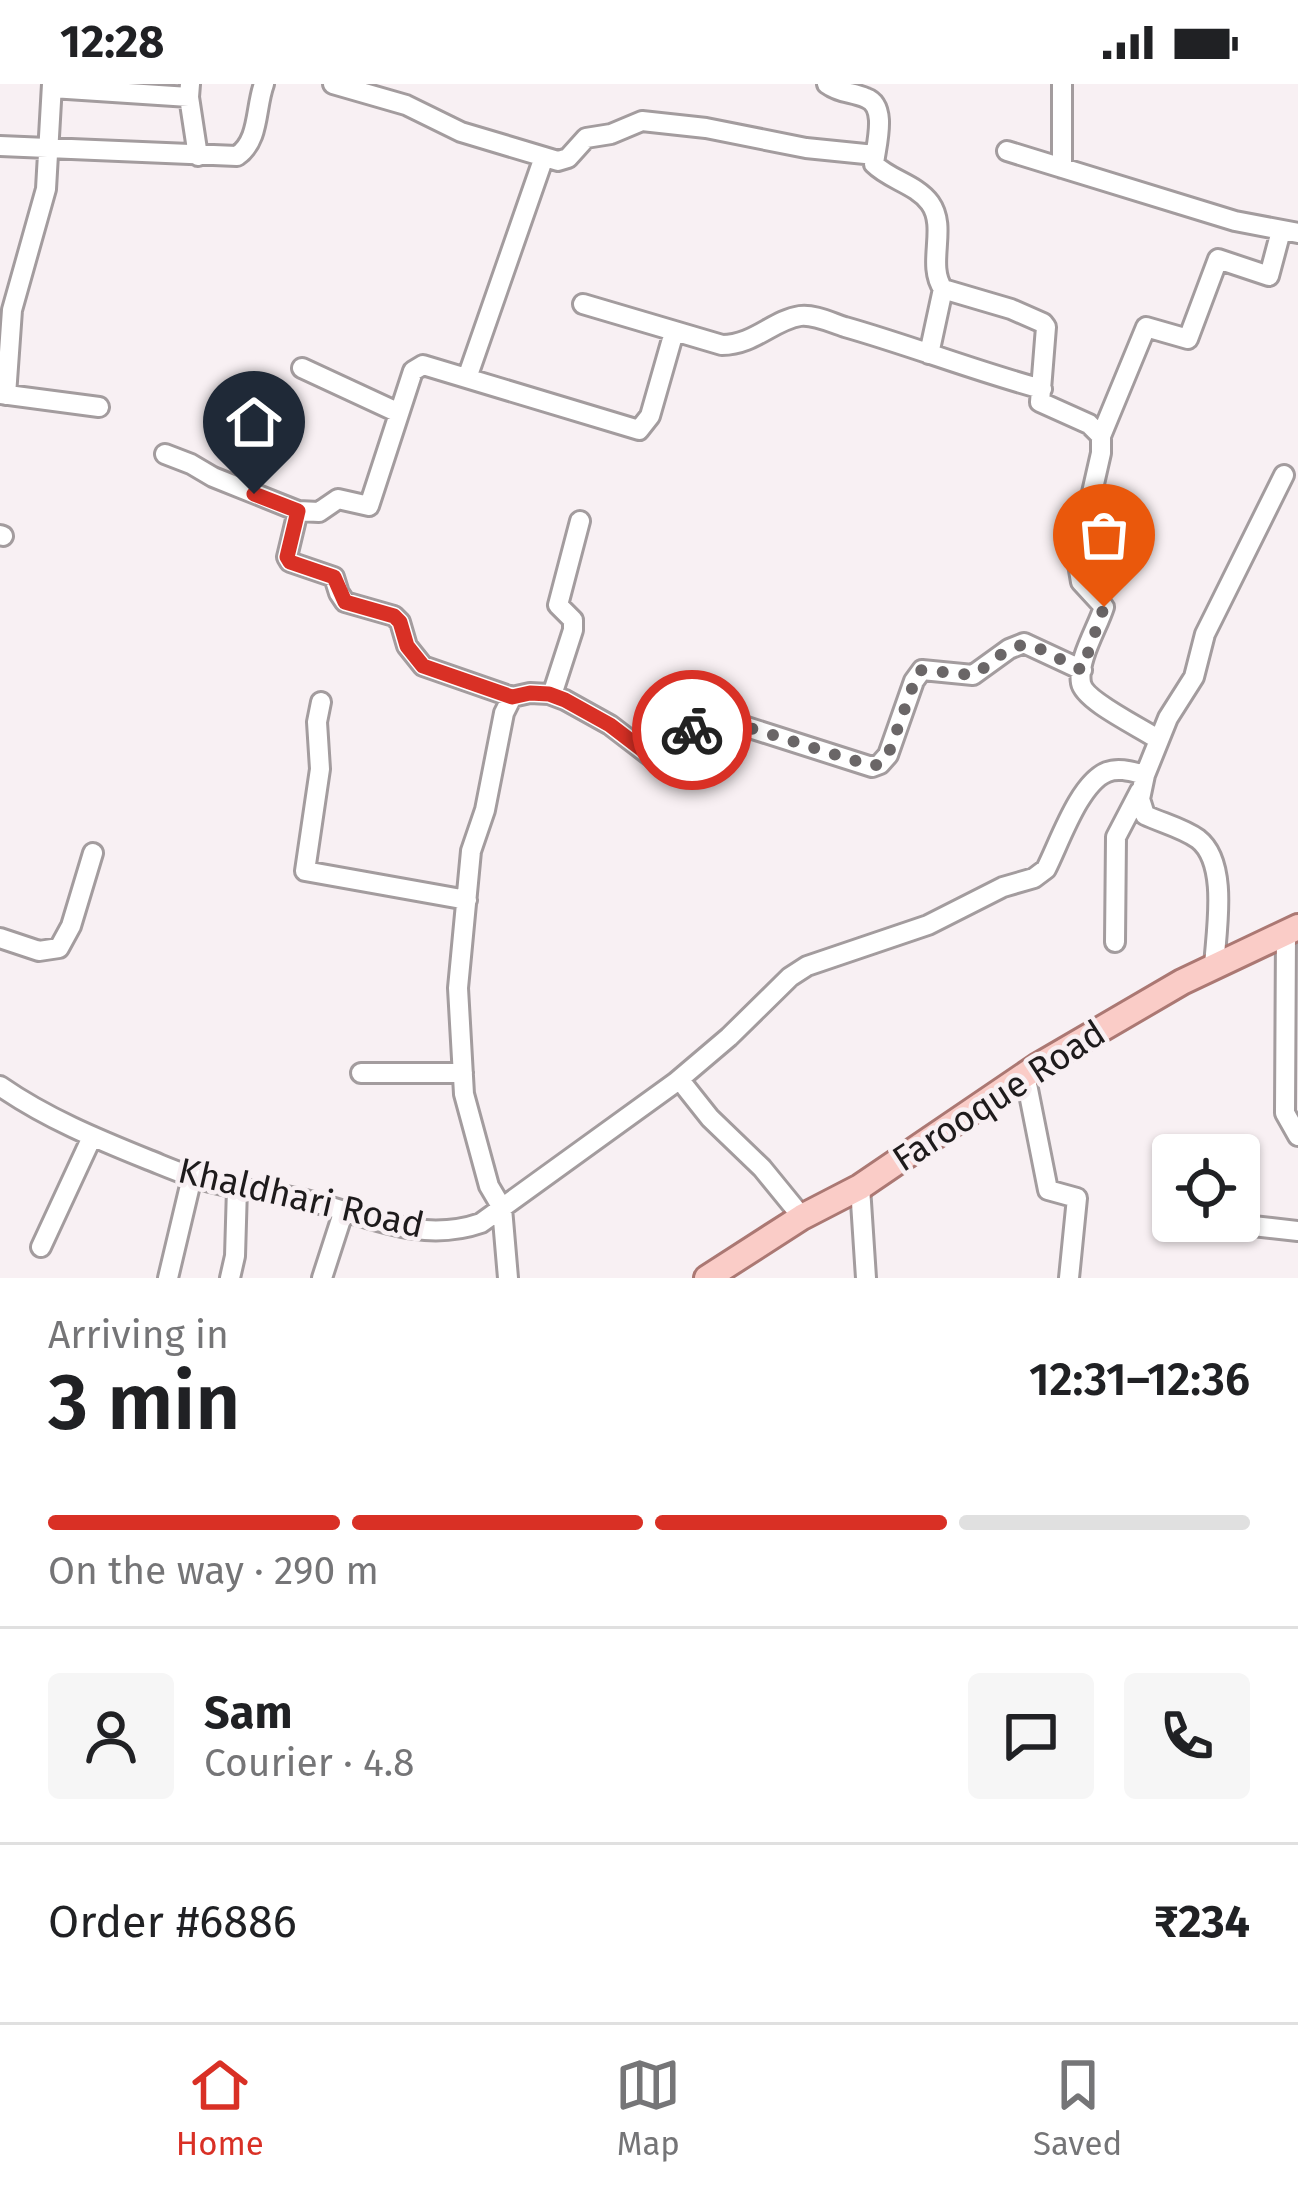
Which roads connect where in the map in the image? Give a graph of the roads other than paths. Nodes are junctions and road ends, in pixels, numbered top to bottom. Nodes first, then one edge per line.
1 (265, 84) edge
2 (333, 84) edge
3 (406, 84) edge
4 (827, 84) edge
5 (1062, 84) edge
6 (52, 86) edge
7 (189, 91) edge
8 (400, 104) junction
9 (0, 146) edge
10 (47, 148) junction
11 (1007, 151) dead end
12 (198, 155) junction
13 (875, 155) junction
14 (544, 157) junction
15 (1063, 168) junction
16 (1290, 232) edge
17 (943, 289) junction
18 (583, 304) dead end
19 (674, 332) junction
20 (929, 354) junction
21 (302, 368) dead end
22 (467, 379) junction
23 (1042, 389) junction
24 (3, 395) edge
25 (99, 407) dead end
26 (399, 413) junction
27 (1101, 436) junction
28 (165, 454) dead end
29 (1284, 475) dead end
30 (298, 511) junction
31 (580, 521) dead end
32 (1082, 670) junction
33 (552, 695) junction
34 (512, 697) junction
35 (321, 702) dead end
36 (1159, 740) junction
37 (1143, 783) junction
38 (93, 854) dead end
39 (467, 900) junction
40 (1292, 930) edge
41 (0, 938) edge
42 (1114, 942) dead end
43 (1214, 967) junction
44 (361, 1072) dead end
45 (463, 1072) junction
46 (1025, 1074) junction
47 (676, 1082) junction
48 (0, 1086) edge
49 (1298, 1136) edge
50 (92, 1137) junction
51 (192, 1177) junction
52 (860, 1187) junction
53 (237, 1188) junction
54 (502, 1208) junction
55 (344, 1210) junction
56 (802, 1217) junction
57 (1260, 1227) edge
58 (1298, 1232) edge
59 (40, 1246) dead end
60 (717, 1275) edge
61 (168, 1278) edge
62 (230, 1278) edge
63 (322, 1278) edge
64 (508, 1278) edge
65 (866, 1278) edge
66 (1069, 1278) edge

1 - 12 street
2 - 8 street
3 - 8 street
4 - 13 street
5 - 15 street
6 - 7 street
6 - 10 street
7 - 12 street
8 - 14 street
9 - 10 street
10 - 12 street
10 - 24 street
11 - 15 street
13 - 14 street
13 - 17 street
14 - 22 street
15 - 16 street
16 - 27 street
17 - 20 street
17 - 23 street
18 - 19 street
19 - 20 street
19 - 22 street
20 - 23 street
21 - 26 street
22 - 26 street
23 - 27 street
24 - 25 street
26 - 30 street
27 - 32 street
28 - 30 street
29 - 36 street
30 - 34 street
31 - 33 street
32 - 33 street
32 - 36 street
33 - 34 street
34 - 39 street
35 - 39 street
36 - 37 street
37 - 42 street
37 - 43 street
37 - 47 street, Khaldhari Road
38 - 41 street
39 - 45 street
40 - 43 main road, Farooque Road
40 - 49 street
43 - 46 main road, Farooque Road
44 - 45 street
45 - 54 street
46 - 52 main road, Farooque Road
46 - 66 street
47 - 54 street, Khaldhari Road
47 - 56 street
48 - 50 street, Khaldhari Road
50 - 51 street, Khaldhari Road
50 - 59 street
51 - 53 street, Khaldhari Road
51 - 61 street
52 - 56 main road, Farooque Road
52 - 65 street
53 - 55 street, Khaldhari Road
53 - 62 street
54 - 55 street, Khaldhari Road
54 - 64 street
55 - 63 street
56 - 60 main road, Farooque Road
57 - 58 street

